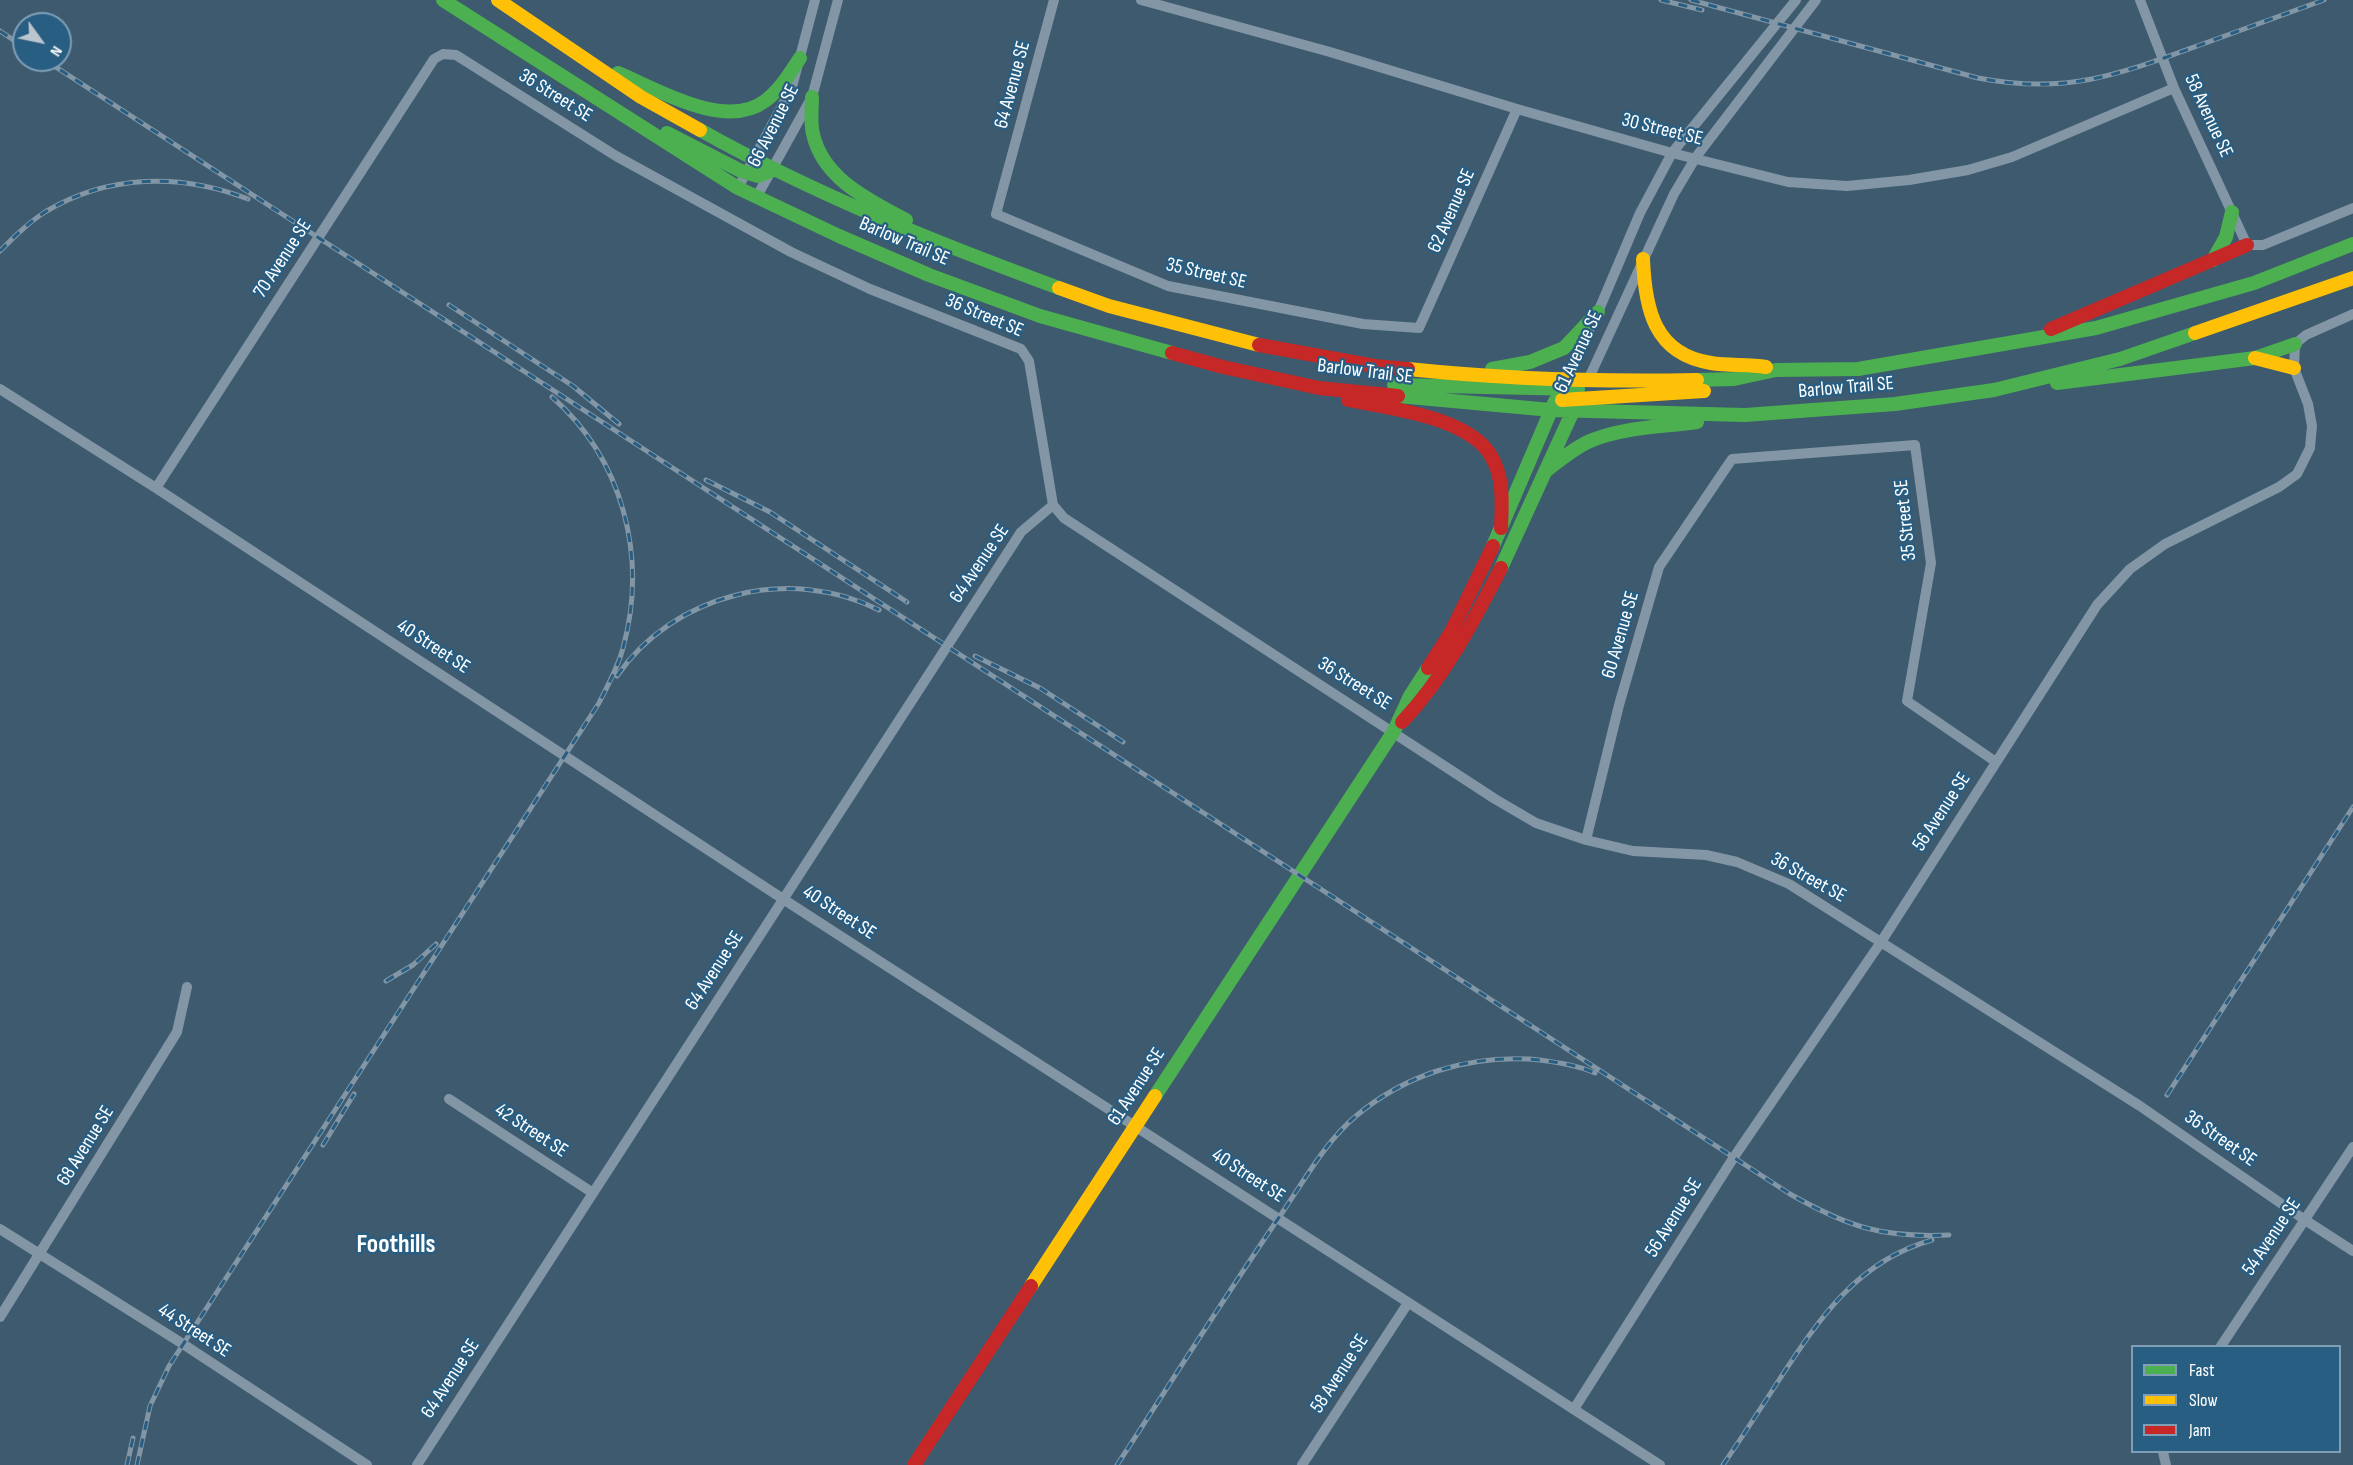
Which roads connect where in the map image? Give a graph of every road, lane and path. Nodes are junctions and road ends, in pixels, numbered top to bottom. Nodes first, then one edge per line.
1 (443, 0) edge
2 (498, 0) edge
3 (815, 0) edge
4 (838, 0) edge
5 (1054, 0) edge
6 (1141, 0) edge
7 (1796, 0) edge
8 (1816, 0) edge
9 (2140, 0) edge
10 (443, 54) joint
11 (800, 58) junction
12 (591, 62) junction
13 (2174, 88) junction
14 (812, 97) junction
15 (614, 109) junction
16 (1517, 109) junction
17 (1672, 153) junction
18 (1696, 157) junction
19 (749, 166) junction
20 (773, 170) junction
21 (738, 188) junction
22 (756, 198) junction
23 (2353, 208) edge
24 (2232, 212) junction
25 (996, 214) joint
26 (2353, 244) edge
27 (2247, 245) junction
28 (955, 250) junction
29 (1643, 259) junction
30 (2212, 260) junction
31 (2353, 278) edge
32 (1598, 312) junction
33 (2353, 315) edge
34 (1419, 328) joint
35 (2023, 342) junction
36 (2295, 344) junction
37 (2255, 358) junction
38 (2294, 368) junction
39 (1776, 370) junction
40 (1462, 375) junction
41 (1734, 379) junction
42 (1588, 380) junction
43 (1564, 384) junction
44 (1319, 388) junction
45 (0, 389) edge
46 (1994, 390) junction
47 (1363, 393) junction
48 (1576, 404) junction
49 (1551, 410) junction
50 (1745, 415) junction
51 (1732, 459) joint
52 (1547, 470) junction
53 (156, 488) junction
54 (1053, 505) junction
55 (1501, 528) junction
56 (1394, 731) junction
57 (1996, 762) junction
58 (1586, 840) junction
59 (783, 899) junction
60 (1881, 942) junction
61 (187, 987) dead end
62 (449, 1099) dead end
63 (1135, 1125) junction
64 (2353, 1147) edge
65 (593, 1193) junction
66 (2305, 1220) junction
67 (0, 1229) edge
68 (2353, 1251) edge
69 (40, 1255) junction
70 (1408, 1303) junction
71 (0, 1317) edge
72 (2222, 1345) edge
73 (1574, 1409) junction
74 (367, 1465) edge
75 (417, 1465) edge
76 (914, 1465) edge
77 (1302, 1465) edge
78 (1660, 1465) edge

1 - 15 main road, Barlow Trail SE
2 - 12 main road, Barlow Trail SE
3 - 11 street, 66 Avenue SE
4 - 14 street, 66 Avenue SE
5 - 25 street, 64 Avenue SE
6 - 16 street, 30 Street SE
7 - 17 street, 61 Avenue SE
8 - 18 street, 61 Avenue SE
9 - 13 street, 58 Avenue SE
10 - 53 street, 70 Avenue SE
10 - 54 street, 36 Street SE
11 - 12 main road
11 - 19 street, 66 Avenue SE
12 - 19 main road, Barlow Trail SE
13 - 18 street, 30 Street SE
13 - 24 street, 58 Avenue SE
14 - 20 street, 66 Avenue SE
14 - 28 main road
15 - 19 main road
15 - 21 main road, Barlow Trail SE
16 - 17 street, 30 Street SE
16 - 34 street, 62 Avenue SE
17 - 18 street, 30 Street SE
17 - 32 street, 61 Avenue SE
18 - 29 street, 61 Avenue SE
19 - 20 main road, Barlow Trail SE
19 - 21 street, 66 Avenue SE
20 - 22 street, 66 Avenue SE
20 - 28 main road, Barlow Trail SE
21 - 22 main road, Barlow Trail SE
22 - 44 main road, Barlow Trail SE
23 - 27 street
24 - 27 street, 58 Avenue SE
24 - 30 main road
25 - 34 street, 35 Street SE
26 - 35 main road, Barlow Trail SE
27 - 30 main road
28 - 40 main road, Barlow Trail SE
29 - 39 main road
29 - 42 street, 61 Avenue SE
30 - 35 main road
31 - 46 main road, Barlow Trail SE
32 - 40 main road
32 - 43 street, 61 Avenue SE
33 - 36 street
35 - 39 main road, Barlow Trail SE
36 - 37 main road
36 - 38 street, 56 Avenue SE
37 - 38 main road
37 - 46 main road
38 - 57 street, 56 Avenue SE
39 - 41 main road, Barlow Trail SE
40 - 43 main road, Barlow Trail SE
41 - 42 main road, Barlow Trail SE
41 - 48 main road
42 - 43 main road, Barlow Trail SE
42 - 48 main road, 61 Avenue SE
43 - 47 main road
43 - 49 main road, 61 Avenue SE
44 - 47 main road, Barlow Trail SE
44 - 55 main road
45 - 53 street, 40 Street SE
46 - 50 main road, Barlow Trail SE
47 - 49 main road, Barlow Trail SE
48 - 49 main road, Barlow Trail SE
48 - 50 main road, Barlow Trail SE
48 - 52 main road, 61 Avenue SE
49 - 55 main road, 61 Avenue SE
50 - 52 main road
51 - 57 street, 35 Street SE
51 - 58 street, 60 Avenue SE
52 - 56 main road, 61 Avenue SE
53 - 59 street, 40 Street SE
54 - 56 street, 36 Street SE
54 - 59 street, 64 Avenue SE
55 - 56 main road, 61 Avenue SE
56 - 58 street, 36 Street SE
56 - 63 main road, 61 Avenue SE
57 - 60 street, 56 Avenue SE
58 - 60 street, 36 Street SE
59 - 63 street, 40 Street SE
59 - 65 street, 64 Avenue SE
60 - 66 street, 36 Street SE
60 - 73 street, 56 Avenue SE
61 - 69 street, 68 Avenue SE
62 - 65 street, 42 Street SE
63 - 70 street, 40 Street SE
63 - 76 main road, 61 Avenue SE
64 - 66 street, 54 Avenue SE
65 - 75 street, 64 Avenue SE
66 - 68 street, 36 Street SE
66 - 72 street, 54 Avenue SE
67 - 69 street, 44 Street SE
69 - 71 street, 68 Avenue SE
69 - 74 street, 44 Street SE
70 - 73 street, 40 Street SE
70 - 77 street, 58 Avenue SE
73 - 78 street, 40 Street SE

